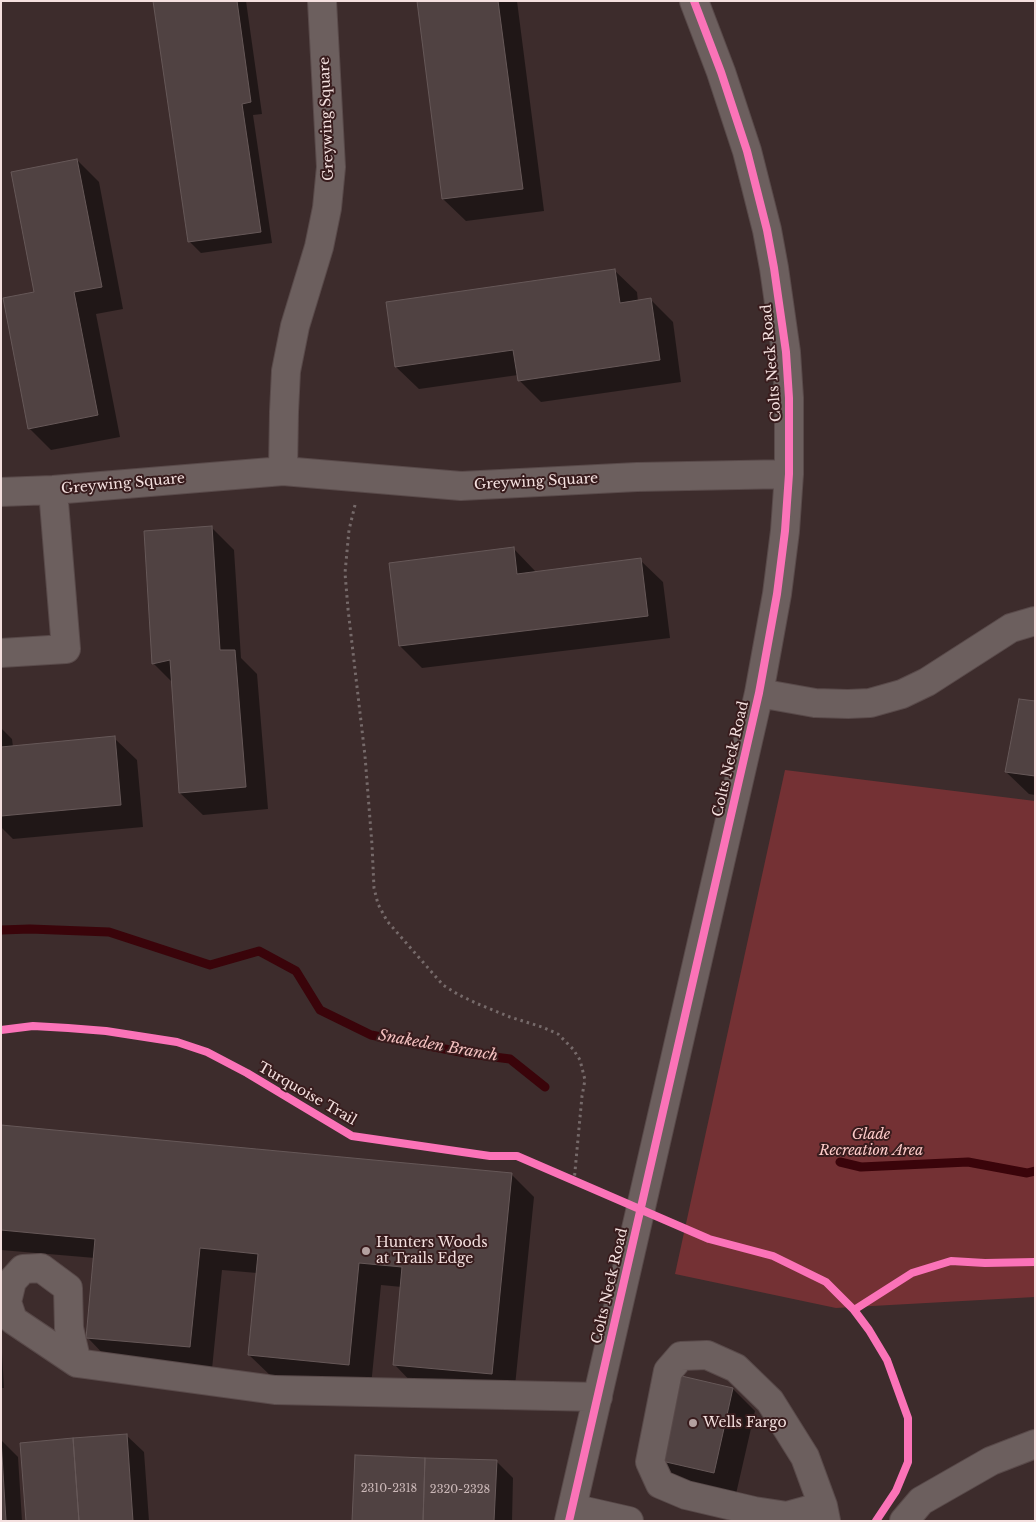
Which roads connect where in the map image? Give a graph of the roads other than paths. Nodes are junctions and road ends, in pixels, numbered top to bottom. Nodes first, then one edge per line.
1 (322, 1) edge
2 (694, 1) edge
3 (283, 471) junction
4 (789, 474) junction
5 (53, 490) junction
6 (1, 492) edge
7 (1035, 621) edge
8 (1, 653) edge
9 (759, 693) junction
10 (77, 1363) dead end
11 (598, 1397) junction
12 (1035, 1444) edge
13 (824, 1513) edge
14 (571, 1514) edge
15 (629, 1521) edge
16 (904, 1521) edge

1 - 3 street, Greywing Square
2 - 4 street, Colts Neck Road
3 - 4 street, Greywing Square
3 - 5 street, Greywing Square
4 - 9 street, Colts Neck Road
5 - 6 street, Greywing Square
5 - 8 street, Greywing Square
7 - 9 street
9 - 11 street, Colts Neck Road
10 - 11 street
11 - 14 street, Colts Neck Road
12 - 16 street
13 - 13 street
14 - 15 street

